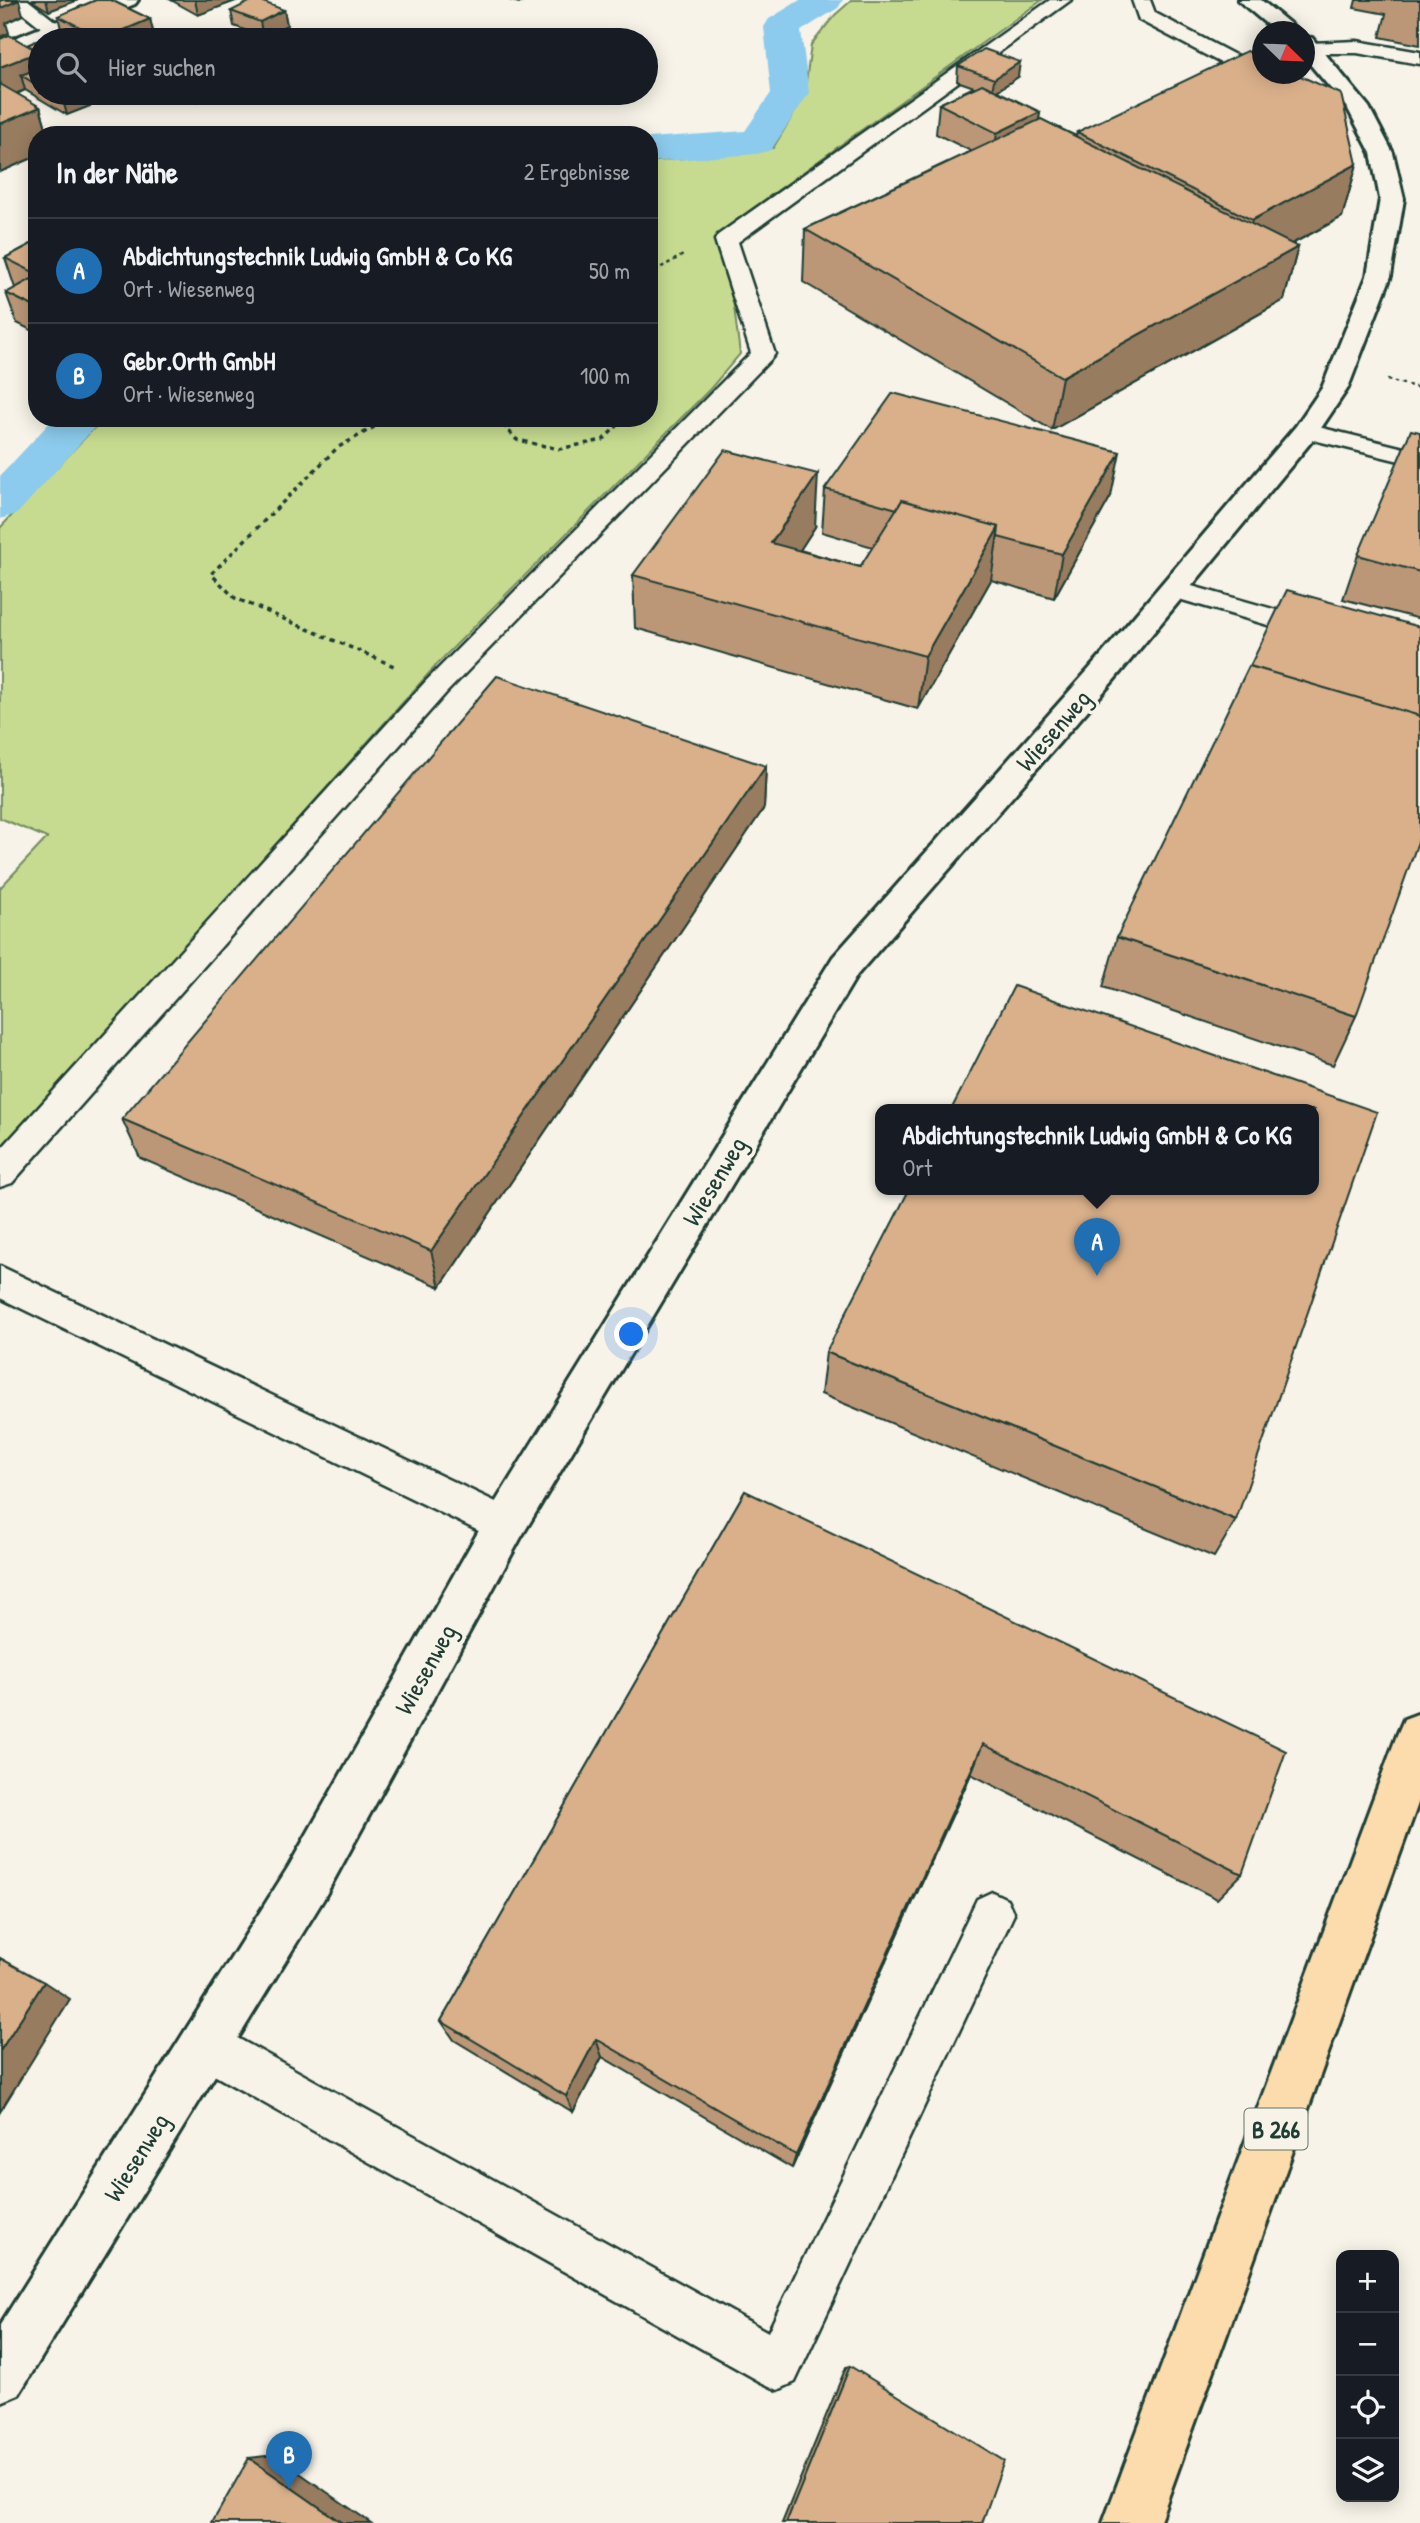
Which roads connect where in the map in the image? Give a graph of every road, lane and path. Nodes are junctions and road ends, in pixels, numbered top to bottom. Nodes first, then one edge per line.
1 (16, 0) edge
2 (128, 0) edge
3 (1062, 0) edge
4 (1141, 0) edge
5 (1248, 0) edge
6 (1276, 21) edge
7 (54, 28) edge
8 (58, 28) edge
9 (28, 40) edge
10 (1315, 42) edge
11 (0, 52) edge
12 (1315, 56) edge
13 (1420, 58) edge
14 (1252, 67) edge
15 (1320, 92) edge
16 (1358, 107) junction
17 (374, 427) edge
18 (505, 427) edge
19 (616, 427) edge
20 (1306, 431) junction
21 (1420, 459) edge
22 (1174, 589) junction
23 (1342, 638) edge
24 (436, 687) junction
25 (0, 1173) edge
26 (0, 1281) edge
27 (505, 1525) junction
28 (1420, 1735) edge
29 (992, 1914) dead end
30 (205, 2045) junction
31 (1, 2370) edge
32 (1131, 2523) edge

1 - 7 lane
2 - 8 street
3 - 24 lane
4 - 14 lane
5 - 6 street, Wiesenweg
9 - 11 street
10 - 13 lane
12 - 16 street, Wiesenweg
15 - 16 lane
16 - 20 street, Wiesenweg
17 - 24 path
18 - 19 path
20 - 21 lane
20 - 22 street, Wiesenweg
22 - 23 lane
22 - 27 street, Wiesenweg
24 - 25 lane
26 - 27 lane
27 - 30 street, Wiesenweg
28 - 32 highway, B 266
29 - 30 lane
30 - 31 street, Wiesenweg

